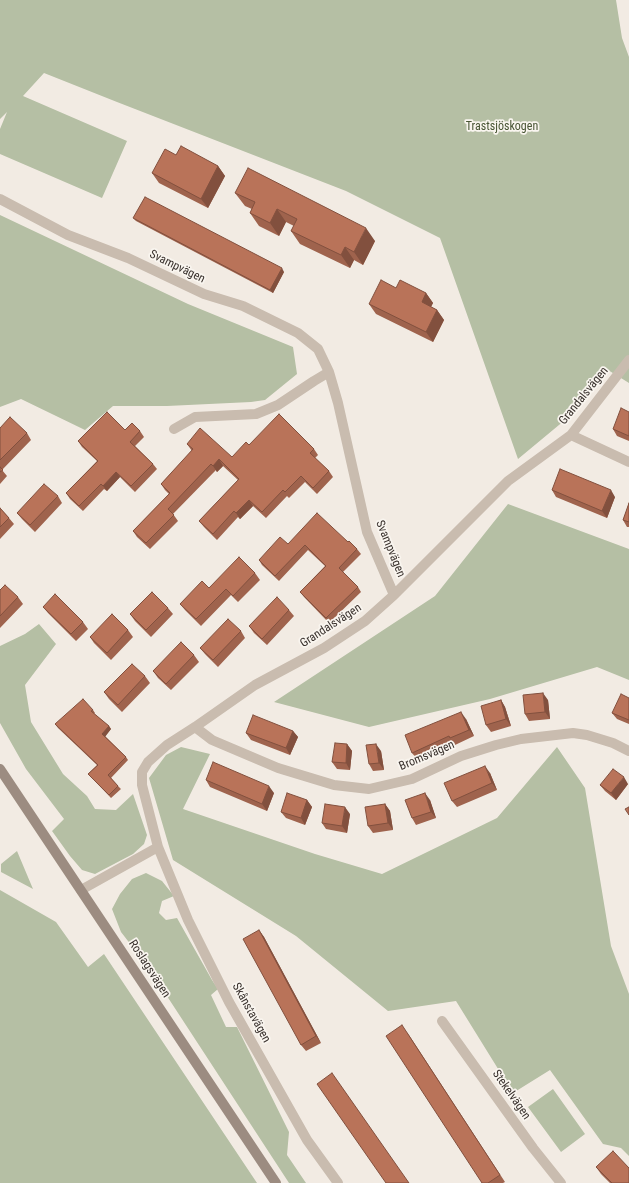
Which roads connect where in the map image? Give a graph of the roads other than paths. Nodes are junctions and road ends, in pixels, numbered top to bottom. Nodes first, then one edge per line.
1 (0, 199) edge
2 (629, 360) edge
3 (329, 372) junction
4 (174, 429) dead end
5 (571, 435) junction
6 (629, 462) edge
7 (394, 595) junction
8 (195, 727) junction
9 (629, 751) edge
10 (0, 769) edge
11 (158, 847) junction
12 (81, 890) junction
13 (442, 1021) dead end
14 (276, 1183) edge
15 (338, 1183) edge
16 (561, 1183) edge

1 - 3 street, Svampvägen
2 - 5 street, Grandalsvägen
3 - 4 street
3 - 7 street, Svampvägen
5 - 6 street
5 - 7 street, Grandalsvägen
7 - 8 street, Grandalsvägen
8 - 9 street, Bromsvägen
8 - 11 street, Grandalsvägen
10 - 12 main road, Roslagsvägen
11 - 12 street
11 - 15 street, Skånstavägen
12 - 14 main road, Roslagsvägen
13 - 16 street, Stekelvägen

